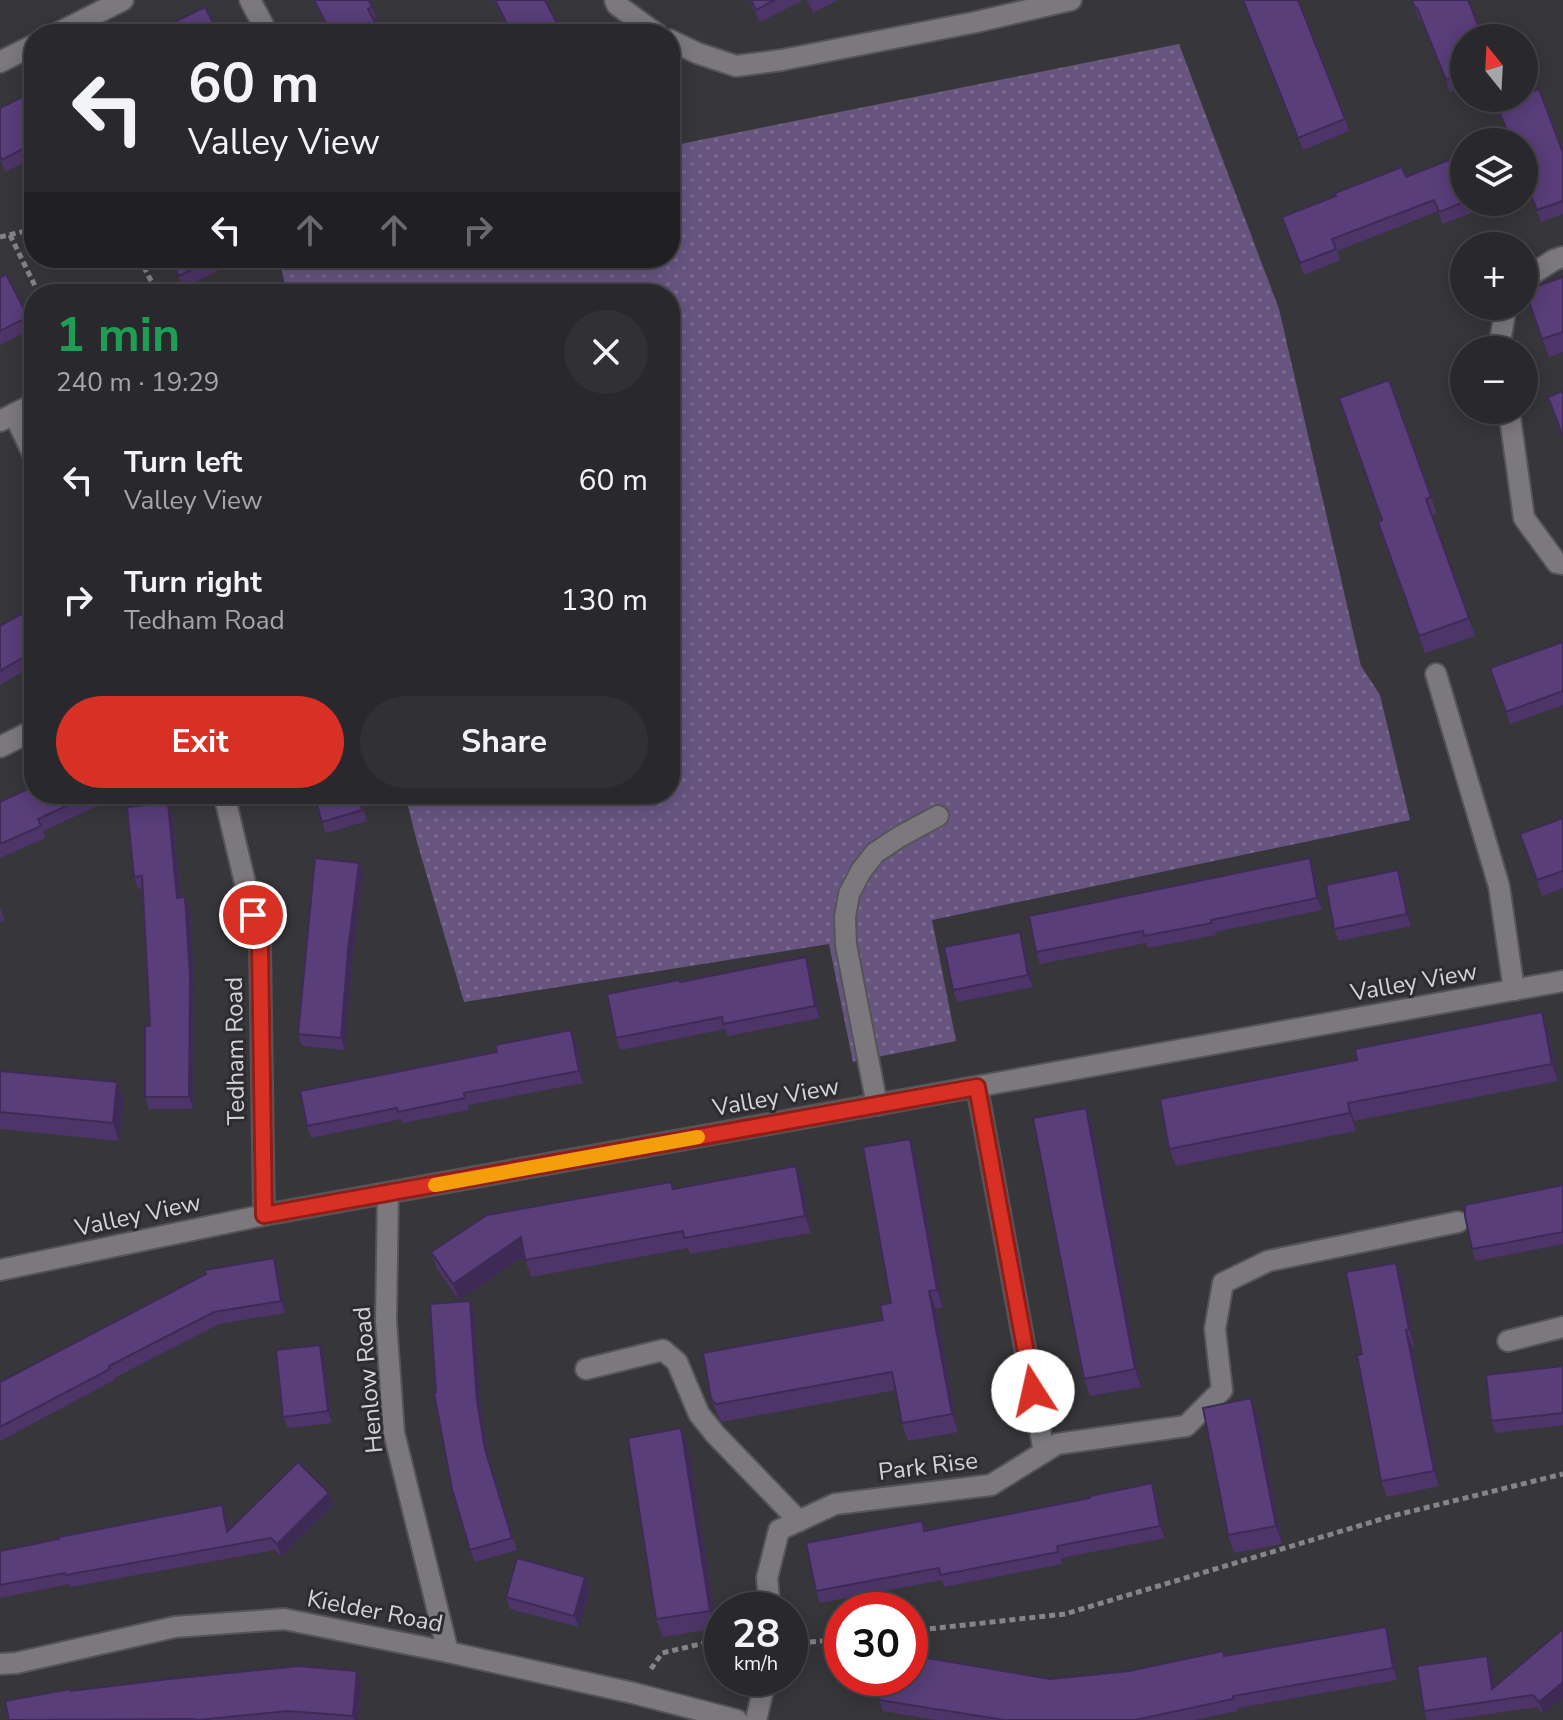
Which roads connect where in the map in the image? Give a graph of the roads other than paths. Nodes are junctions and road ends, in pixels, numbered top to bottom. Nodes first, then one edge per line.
1 (123, 0) edge
2 (250, 0) edge
3 (615, 0) edge
4 (1071, 0) edge
5 (76, 24) edge
6 (263, 24) edge
7 (643, 24) edge
8 (680, 45) edge
9 (24, 50) edge
10 (0, 62) edge
11 (1563, 257) edge
12 (1538, 270) edge
13 (7, 417) edge
14 (1511, 424) edge
15 (24, 442) edge
16 (1563, 564) edge
17 (1436, 674) dead end
18 (24, 735) edge
19 (0, 747) edge
20 (226, 804) edge
21 (938, 816) dead end
22 (1563, 981) edge
23 (1514, 990) junction
24 (977, 1087) junction
25 (877, 1105) junction
26 (388, 1193) junction
27 (264, 1215) junction
28 (1458, 1222) dead end
29 (0, 1270) edge
30 (1563, 1327) edge
31 (1508, 1341) dead end
32 (586, 1369) dead end
33 (1044, 1452) junction
34 (799, 1521) junction
35 (768, 1592) edge
36 (448, 1652) junction
37 (0, 1664) edge
38 (762, 1696) edge
39 (715, 1717) edge
40 (737, 1720) edge
41 (756, 1720) edge

1 - 5 street
2 - 6 street
3 - 7 street
4 - 8 street
9 - 10 street
11 - 12 street
13 - 15 street
14 - 16 street
17 - 23 street
18 - 19 street
20 - 27 street, Tedham Road
21 - 25 street
22 - 23 street, Valley View
23 - 24 street, Valley View
24 - 25 street, Valley View
24 - 33 street
25 - 26 street, Valley View
26 - 27 street, Valley View
26 - 36 street, Henlow Road
27 - 29 street, Valley View
28 - 33 street, Park Rise
30 - 31 street
32 - 34 street
33 - 34 street, Park Rise
34 - 35 street, Park Rise
36 - 37 street, Kielder Road
36 - 39 street, Kielder Road
38 - 41 street
39 - 40 street, Kielder Road

